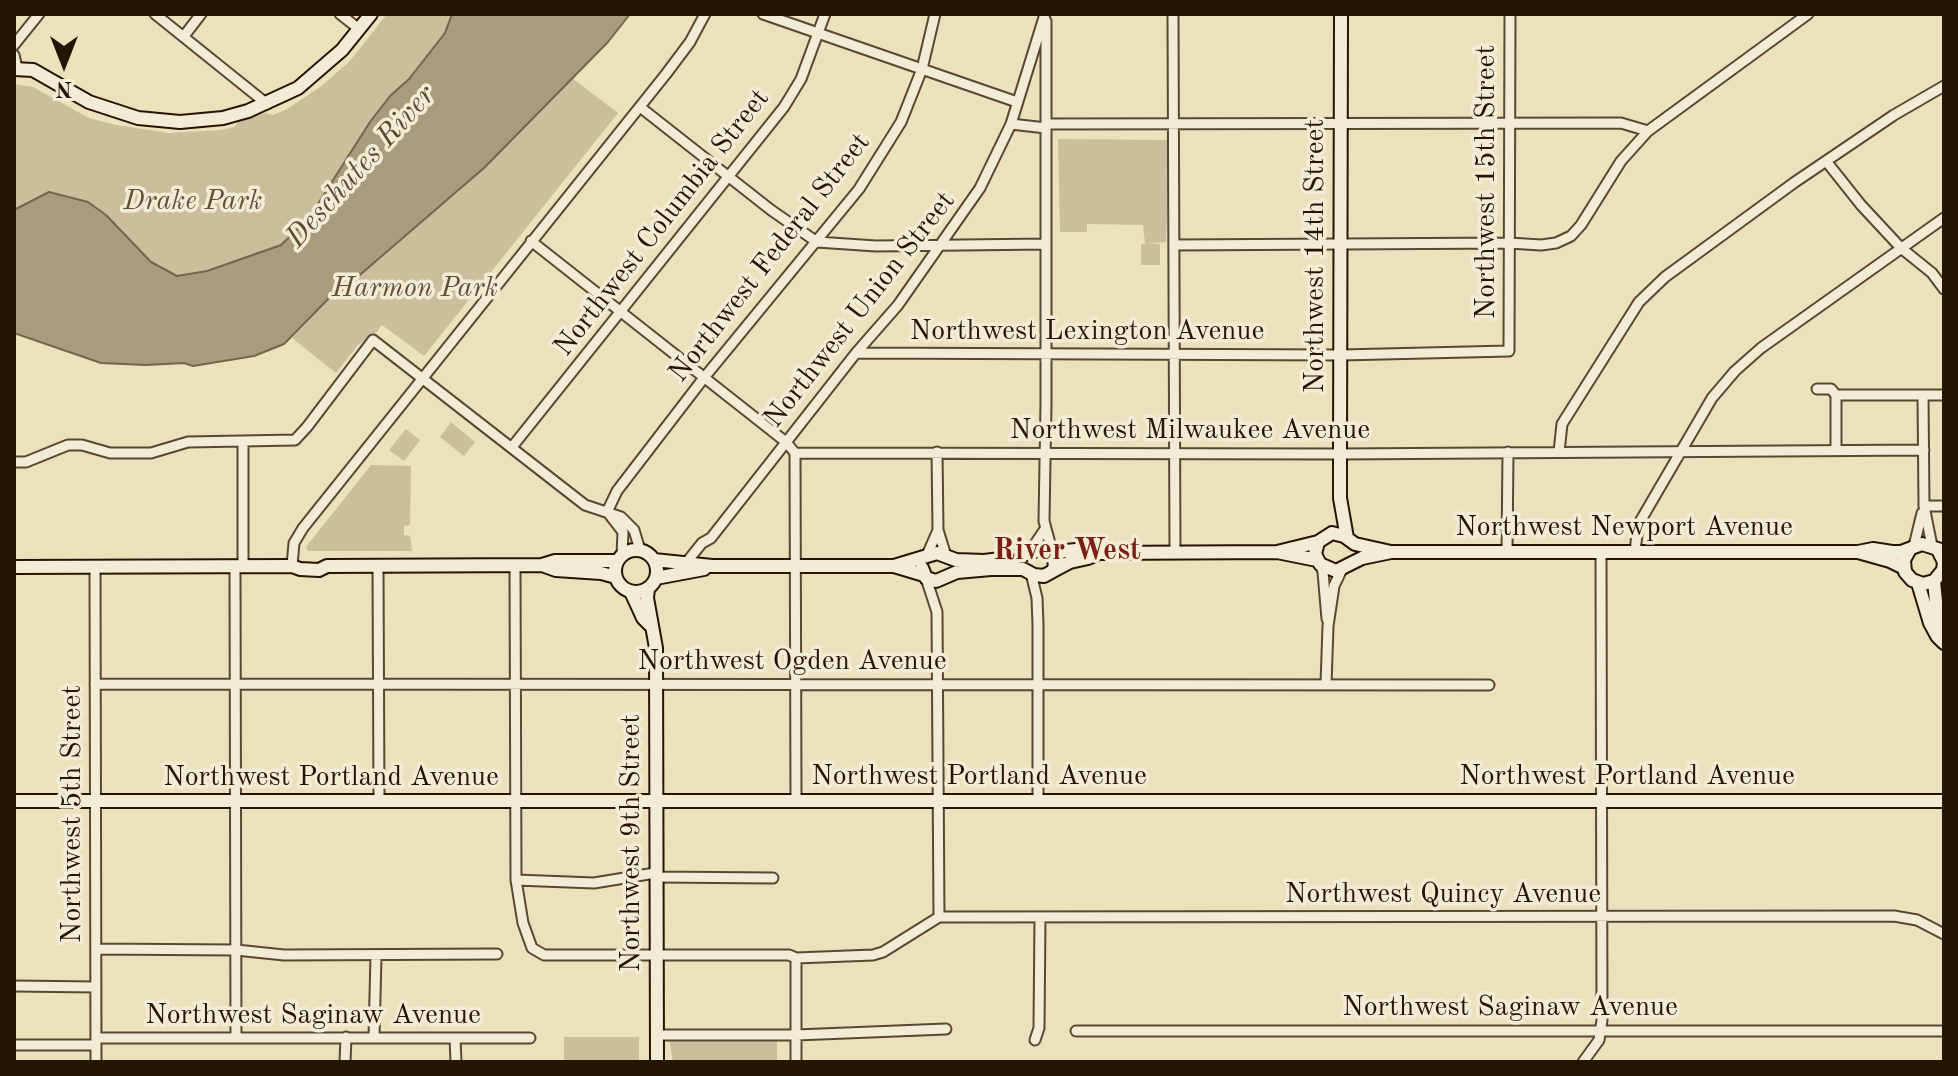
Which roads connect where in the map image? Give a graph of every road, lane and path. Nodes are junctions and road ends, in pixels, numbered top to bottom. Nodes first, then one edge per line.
1 (39, 14) edge
2 (155, 14) edge
3 (201, 14) edge
4 (340, 14) edge
5 (371, 14) edge
6 (705, 14) edge
7 (763, 14) edge
8 (825, 14) edge
9 (935, 14) edge
10 (1045, 14) edge
11 (1173, 14) edge
12 (1341, 14) edge
13 (1510, 14) edge
14 (1808, 14) edge
15 (359, 29) junction
16 (819, 34) junction
17 (184, 36) junction
18 (14, 45) edge
19 (15, 64) edge
20 (922, 69) junction
21 (1944, 86) edge
22 (1017, 102) junction
23 (267, 104) junction
24 (640, 107) junction
25 (1509, 123) junction
26 (1011, 124) junction
27 (1173, 124) junction
28 (1340, 124) junction
29 (1046, 126) junction
30 (1648, 131) junction
31 (1826, 161) junction
32 (730, 176) junction
33 (1944, 218) edge
34 (531, 241) junction
35 (817, 242) junction
36 (1509, 243) junction
37 (1046, 244) junction
38 (1340, 244) junction
39 (1174, 245) junction
40 (942, 246) junction
41 (1901, 248) junction
42 (1944, 289) edge
43 (619, 312) junction
44 (1509, 351) joint
45 (856, 353) junction
46 (1046, 353) junction
47 (1174, 354) junction
48 (1341, 355) junction
49 (424, 377) junction
50 (703, 379) junction
51 (1817, 389) dead end
52 (1836, 395) junction
53 (1923, 395) junction
54 (1944, 395) edge
55 (243, 442) junction
56 (786, 442) junction
57 (512, 447) junction
58 (1836, 450) junction
59 (1924, 450) junction
60 (937, 452) junction
61 (1045, 452) junction
62 (1508, 452) junction
63 (1559, 452) junction
64 (1682, 452) junction
65 (795, 453) junction
66 (1174, 453) junction
67 (1340, 454) junction
68 (14, 462) edge
69 (1340, 498) junction
70 (1924, 506) junction
71 (1944, 506) edge
72 (607, 512) junction
73 (1045, 529) junction
74 (938, 530) junction
75 (1320, 540) junction
76 (1348, 540) junction
77 (1912, 547) junction
78 (1938, 549) edge
79 (640, 550) junction
80 (1029, 551) junction
81 (1052, 551) junction
82 (1175, 552) junction
83 (1277, 552) junction
84 (1391, 552) junction
85 (1507, 552) junction
86 (1601, 552) junction
87 (1635, 552) junction
88 (1858, 552) junction
89 (1099, 553) junction
90 (926, 557) junction
91 (947, 557) junction
92 (620, 558) junction
93 (654, 560) junction
94 (1319, 562) junction
95 (686, 563) junction
96 (542, 565) junction
97 (95, 566) junction
98 (292, 566) junction
99 (378, 566) junction
100 (515, 566) junction
101 (712, 566) junction
102 (795, 566) junction
103 (894, 566) junction
104 (1345, 566) junction
105 (14, 567) edge
106 (239, 567) junction
107 (1904, 568) junction
108 (1029, 572) junction
109 (1051, 572) junction
110 (1940, 573) edge
111 (616, 577) junction
112 (925, 577) junction
113 (946, 577) junction
114 (652, 583) junction
115 (1918, 583) junction
116 (631, 592) junction
117 (1037, 598) junction
118 (934, 599) junction
119 (650, 625) junction
120 (1328, 626) junction
121 (1944, 632) edge
122 (1944, 643) edge
123 (378, 682) junction
124 (656, 683) junction
125 (95, 684) junction
126 (515, 684) junction
127 (795, 684) junction
128 (937, 684) junction
129 (1326, 684) junction
130 (236, 685) junction
131 (1038, 685) junction
132 (1489, 685) dead end
133 (14, 801) edge
134 (379, 801) junction
135 (516, 801) junction
136 (796, 801) junction
137 (1602, 801) junction
138 (1944, 801) edge
139 (96, 802) junction
140 (236, 802) junction
141 (655, 802) junction
142 (939, 802) junction
143 (1038, 802) junction
144 (655, 875) junction
145 (773, 878) dead end
146 (516, 880) junction
147 (939, 917) junction
148 (1040, 917) junction
149 (1603, 917) junction
150 (1944, 934) edge
151 (96, 949) junction
152 (236, 950) junction
153 (497, 954) dead end
154 (656, 955) junction
155 (376, 956) junction
156 (796, 958) junction
157 (14, 986) edge
158 (96, 987) junction
159 (946, 1029) dead end
160 (1601, 1030) junction
161 (1076, 1031) dead end
162 (1944, 1031) edge
163 (656, 1035) junction
164 (796, 1035) junction
165 (236, 1037) junction
166 (346, 1037) junction
167 (374, 1037) junction
168 (455, 1038) junction
169 (530, 1038) dead end
170 (1035, 1040) dead end
171 (96, 1041) junction
172 (14, 1045) edge
173 (96, 1062) edge
174 (345, 1062) edge
175 (456, 1062) edge
176 (657, 1062) edge
177 (796, 1062) edge
178 (1583, 1062) edge

1 - 18 street
2 - 17 street
3 - 17 street
4 - 15 street
5 - 15 street
6 - 24 street
7 - 16 street
8 - 16 street, Northwest Columbia Street
9 - 20 street, Northwest Federal Street
10 - 22 street, Northwest Union Street
10 - 29 street
11 - 27 street
12 - 28 street, Northwest 14th Street
13 - 25 street, Northwest 15th Street
14 - 30 street
15 - 23 street
16 - 20 street
16 - 32 street, Northwest Columbia Street
17 - 23 street
19 - 23 street
20 - 22 street
20 - 35 street, Northwest Federal Street
21 - 31 street
22 - 26 street, Northwest Union Street
24 - 32 street
24 - 34 street
25 - 28 street
25 - 30 street
25 - 36 street, Northwest 15th Street
26 - 29 street
26 - 40 street, Northwest Union Street
27 - 28 street
27 - 29 street
27 - 39 street
28 - 38 street, Northwest 14th Street
29 - 37 street
30 - 36 street
31 - 41 street
31 - 63 street
32 - 35 street
32 - 43 street, Northwest Columbia Street
33 - 41 street
34 - 43 street
34 - 49 street
35 - 40 street
35 - 50 street, Northwest Federal Street
36 - 38 street
36 - 44 street, Northwest 15th Street
37 - 40 street
37 - 46 street
38 - 39 street
38 - 48 street, Northwest 14th Street
39 - 47 street
40 - 45 street, Northwest Union Street
41 - 42 street
41 - 64 street
43 - 50 street
43 - 57 street, Northwest Columbia Street
44 - 48 street, Northwest Lexington Avenue
45 - 46 street, Northwest Lexington Avenue
45 - 56 street, Northwest Union Street
46 - 47 street, Northwest Lexington Avenue
46 - 61 street
47 - 48 street, Northwest Lexington Avenue
47 - 66 street
48 - 67 street, Northwest 14th Street
49 - 55 street
49 - 57 street
49 - 98 street
50 - 56 street
50 - 72 street, Northwest Federal Street
51 - 52 street
52 - 53 street
52 - 58 street
53 - 54 street
53 - 59 street
55 - 68 street
55 - 106 street
56 - 65 street
56 - 95 street, Northwest Union Street
57 - 72 street
58 - 59 street, Northwest Milwaukee Avenue
58 - 64 street, Northwest Milwaukee Avenue
59 - 70 street
60 - 61 street, Northwest Milwaukee Avenue
60 - 65 street, Northwest Milwaukee Avenue
60 - 74 street
61 - 66 street, Northwest Milwaukee Avenue
61 - 73 street
62 - 63 street, Northwest Milwaukee Avenue
62 - 67 street, Northwest Milwaukee Avenue
62 - 85 street
63 - 64 street, Northwest Milwaukee Avenue
64 - 87 street
65 - 102 street
66 - 67 street, Northwest Milwaukee Avenue
66 - 82 street
67 - 69 street, Northwest 14th Street
69 - 75 street, Northwest 14th Street
69 - 76 street, Northwest 14th Street
70 - 71 street
70 - 77 street
70 - 78 street
72 - 79 street
72 - 92 street
73 - 80 street
73 - 81 street
74 - 90 street
74 - 91 street
75 - 76 street
75 - 83 street
75 - 94 street
76 - 84 street, Northwest Newport Avenue
76 - 104 street
77 - 78 street
77 - 88 street, Northwest Newport Avenue
77 - 107 street
78 - 110 street
79 - 92 street
79 - 93 street
80 - 81 street
80 - 91 street
81 - 89 street
81 - 109 street
82 - 83 street
82 - 89 street
83 - 94 street
84 - 85 street, Northwest Newport Avenue
84 - 104 street, Northwest Newport Avenue
85 - 86 street, Northwest Newport Avenue
86 - 87 street, Northwest Newport Avenue
86 - 137 street
87 - 88 street, Northwest Newport Avenue
88 - 107 street, Northwest Newport Avenue
89 - 109 street
90 - 91 street
90 - 103 street
90 - 112 street
92 - 96 street
92 - 111 street
93 - 95 street
93 - 114 street
94 - 104 street
94 - 120 street
95 - 101 street
96 - 100 street
96 - 111 street
97 - 105 street
97 - 106 street
97 - 125 street, Northwest 5th Street
98 - 99 street
98 - 106 street
99 - 100 street
99 - 123 street
100 - 126 street
101 - 102 street
101 - 114 street
102 - 103 street
102 - 127 street
103 - 112 street
104 - 120 street
106 - 130 street
107 - 115 street
108 - 109 street
108 - 113 street
108 - 117 street
109 - 117 street
110 - 115 street
110 - 121 street
111 - 116 street
112 - 113 street
112 - 118 street
113 - 118 street
114 - 116 street
114 - 119 street, Northwest 9th Street
115 - 122 street
116 - 119 street, Northwest 9th Street
117 - 131 street
118 - 128 street
119 - 124 street, Northwest 9th Street
120 - 129 street
123 - 126 street, Northwest Ogden Avenue
123 - 130 street, Northwest Ogden Avenue
123 - 134 street
124 - 126 street, Northwest Ogden Avenue
124 - 127 street, Northwest Ogden Avenue
124 - 141 street, Northwest 9th Street
125 - 130 street, Northwest Ogden Avenue
125 - 139 street, Northwest 5th Street
126 - 135 street
127 - 128 street, Northwest Ogden Avenue
127 - 136 street
128 - 131 street, Northwest Ogden Avenue
128 - 142 street
129 - 131 street, Northwest Ogden Avenue
129 - 132 street, Northwest Ogden Avenue
130 - 140 street
131 - 143 street
133 - 139 street, Northwest Portland Avenue
134 - 135 street, Northwest Portland Avenue
134 - 140 street, Northwest Portland Avenue
135 - 141 street, Northwest Portland Avenue
135 - 146 street
136 - 141 street, Northwest Portland Avenue
136 - 142 street, Northwest Portland Avenue
137 - 138 street, Northwest Portland Avenue
137 - 143 street, Northwest Portland Avenue
137 - 149 street
139 - 140 street, Northwest Portland Avenue
139 - 151 street, Northwest 5th Street
140 - 152 street
141 - 144 street, Northwest 9th Street
142 - 143 street, Northwest Portland Avenue
142 - 147 street
144 - 145 street
144 - 146 street
144 - 154 street, Northwest 9th Street
146 - 154 street
147 - 148 street, Northwest Quincy Avenue
147 - 156 street
148 - 149 street, Northwest Quincy Avenue
148 - 170 street
149 - 150 street, Northwest Quincy Avenue
149 - 160 street
151 - 152 street
151 - 158 street, Northwest 5th Street
152 - 155 street
152 - 165 street
153 - 155 street
154 - 156 street
154 - 163 street, Northwest 9th Street
155 - 167 street
156 - 164 street
157 - 158 street
158 - 171 street, Northwest 5th Street
159 - 164 street
160 - 161 street, Northwest Saginaw Avenue
160 - 162 street, Northwest Saginaw Avenue
160 - 178 street
163 - 164 street
163 - 176 street, Northwest 9th Street
164 - 177 street
165 - 166 street, Northwest Saginaw Avenue
165 - 171 street, Northwest Saginaw Avenue
166 - 167 street, Northwest Saginaw Avenue
166 - 174 street
167 - 168 street, Northwest Saginaw Avenue
168 - 169 street, Northwest Saginaw Avenue
168 - 175 street
171 - 172 street, Northwest Saginaw Avenue
171 - 173 street, Northwest 5th Street

